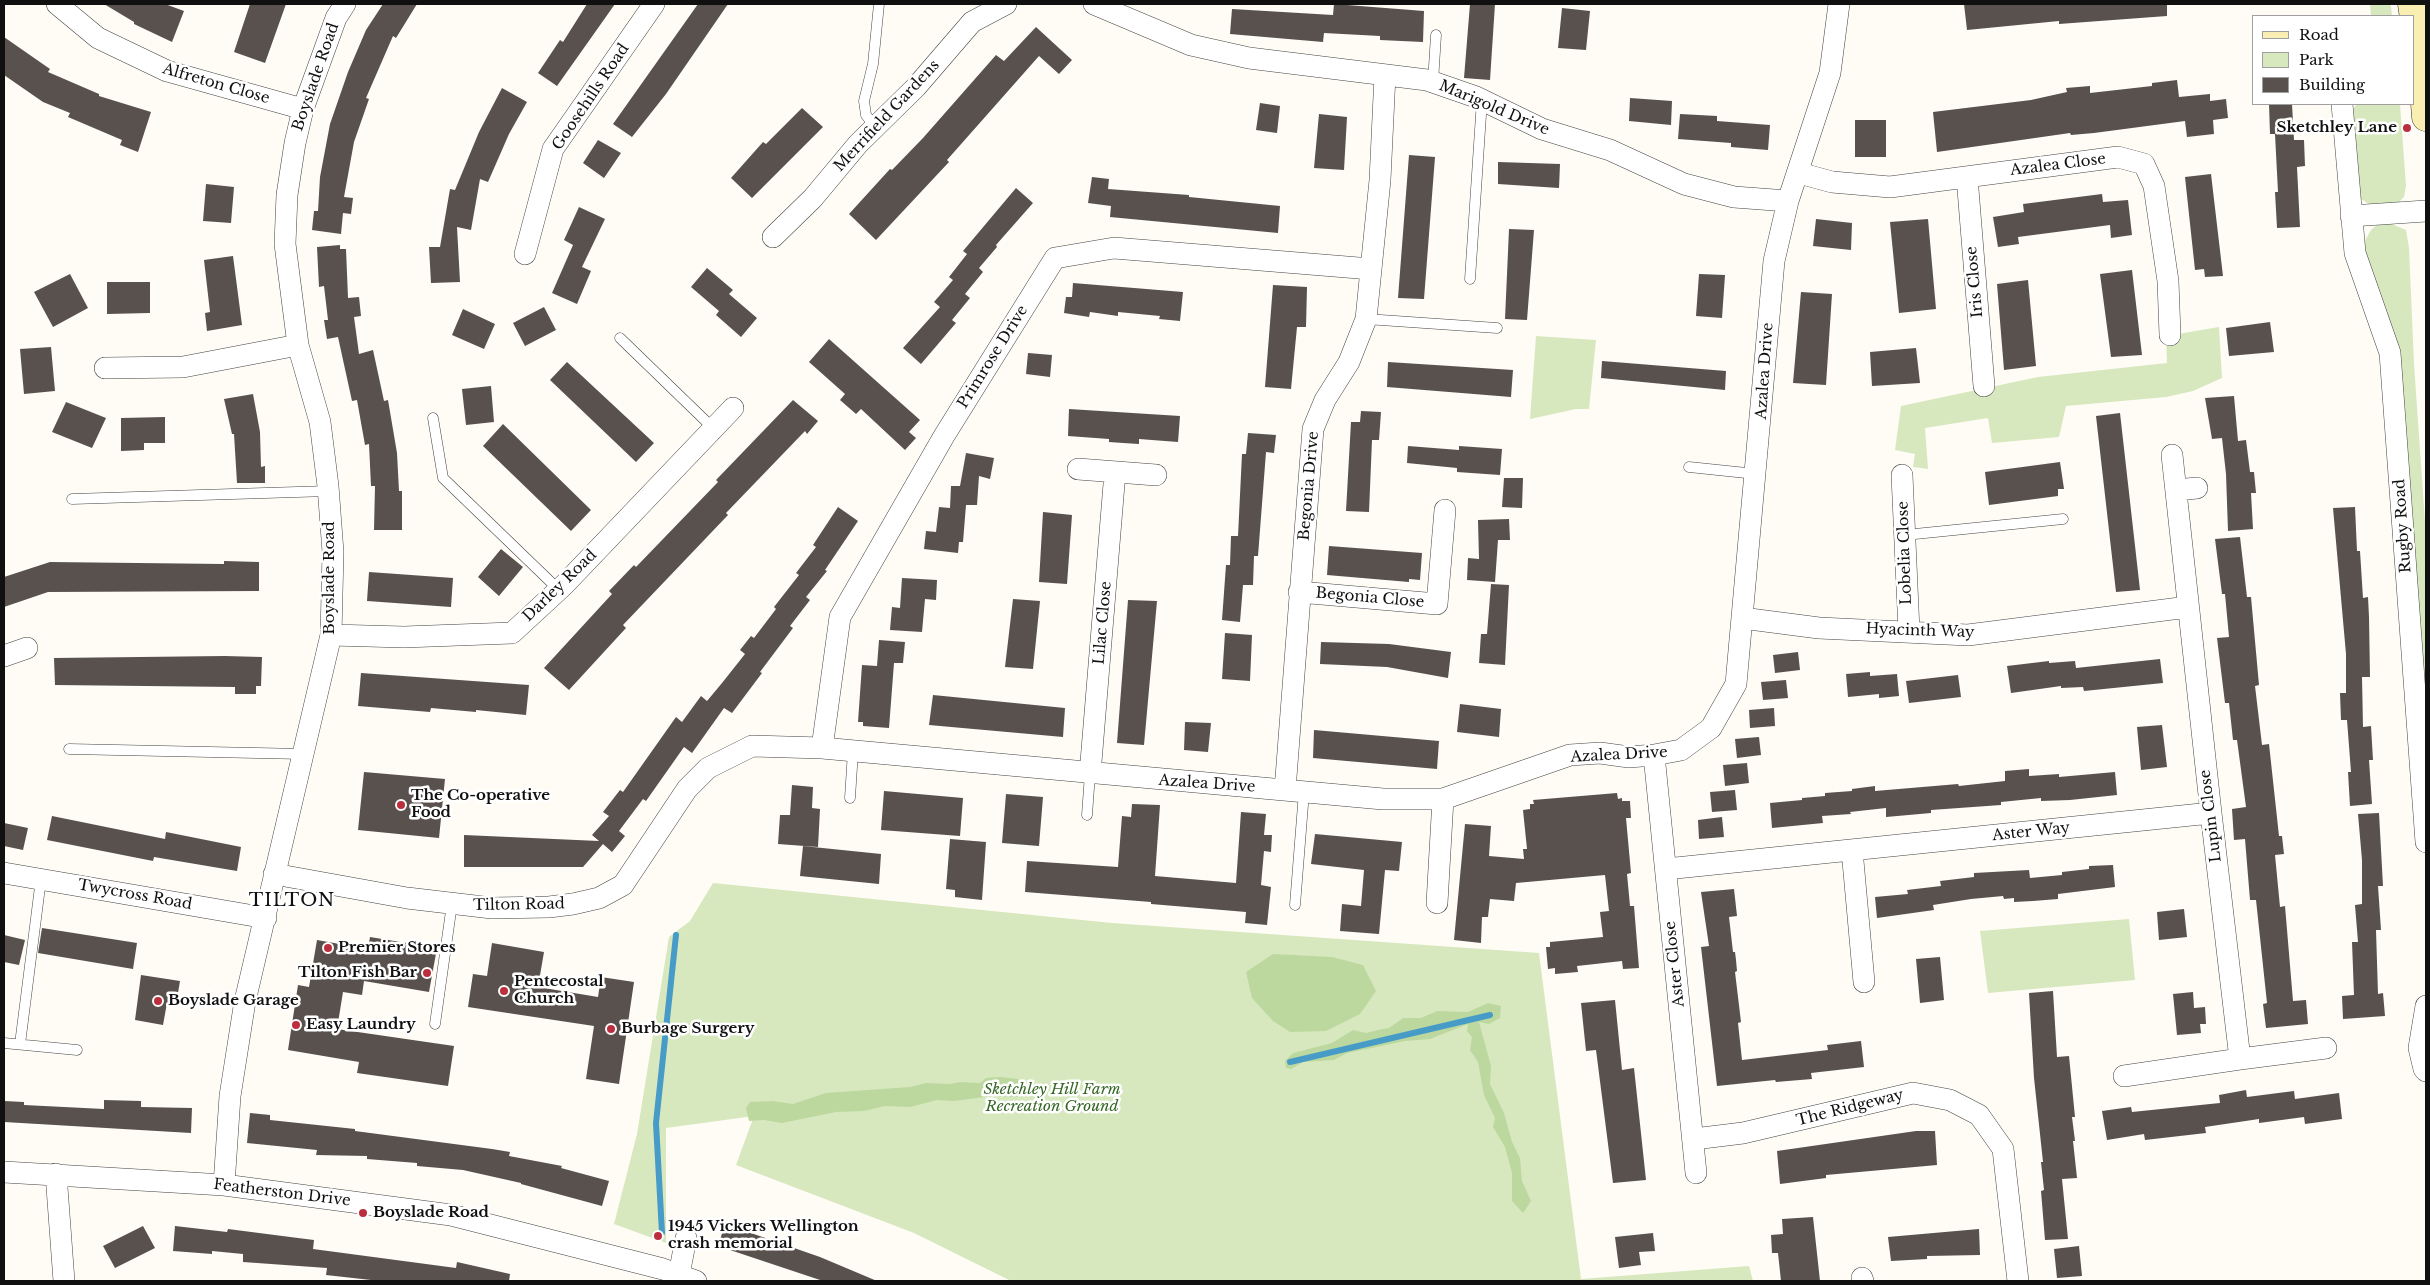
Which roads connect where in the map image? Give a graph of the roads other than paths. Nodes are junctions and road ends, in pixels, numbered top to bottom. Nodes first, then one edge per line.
1 (57, 4) edge
2 (345, 4) edge
3 (654, 4) edge
4 (879, 4) edge
5 (1006, 4) edge
6 (1094, 4) edge
7 (1839, 4) edge
8 (2415, 24) edge
9 (1436, 35) dead end
10 (1385, 75) junction
11 (1432, 82) junction
12 (1482, 100) junction
13 (2342, 105) edge
14 (303, 109) junction
15 (2426, 117) edge
16 (875, 128) junction
17 (1799, 173) junction
18 (1967, 177) junction
19 (1788, 201) junction
20 (2426, 211) edge
21 (2351, 216) junction
22 (773, 237) dead end
23 (525, 254) dead end
24 (1371, 269) junction
25 (1470, 279) dead end
26 (1366, 319) junction
27 (1497, 328) dead end
28 (2170, 335) dead end
29 (620, 338) dead end
30 (298, 345) junction
31 (105, 368) dead end
32 (1984, 386) dead end
33 (733, 408) dead end
34 (433, 418) dead end
35 (714, 429) junction
36 (2172, 455) dead end
37 (1689, 467) dead end
38 (1078, 468) dead end
39 (1115, 472) junction
40 (1756, 474) junction
41 (1156, 475) dead end
42 (1902, 475) dead end
43 (2197, 488) dead end
44 (2176, 490) junction
45 (328, 491) junction
46 (72, 499) dead end
47 (1445, 510) dead end
48 (2063, 519) dead end
49 (1905, 535) junction
50 (559, 590) junction
51 (1299, 592) junction
52 (2188, 607) junction
53 (1742, 618) junction
54 (1909, 631) junction
55 (331, 635) junction
56 (27, 648) dead end
57 (4, 656) edge
58 (787, 747) joint
59 (822, 748) junction
60 (69, 749) dead end
61 (853, 751) junction
62 (304, 754) junction
63 (1654, 755) junction
64 (1090, 774) junction
65 (1294, 791) junction
66 (850, 798) dead end
67 (1443, 799) junction
68 (2211, 813) junction
69 (1087, 816) dead end
70 (2426, 842) edge
71 (1852, 850) junction
72 (1666, 869) junction
73 (4, 873) edge
74 (274, 874) junction
75 (42, 879) junction
76 (452, 904) junction
77 (1436, 904) dead end
78 (1294, 905) dead end
79 (266, 918) junction
80 (1864, 982) dead end
81 (2426, 1006) edge
82 (435, 1024) dead end
83 (4, 1043) edge
84 (20, 1044) junction
85 (2326, 1048) dead end
86 (77, 1050) dead end
87 (2240, 1060) junction
88 (2426, 1071) edge
89 (2124, 1076) dead end
90 (1694, 1139) junction
91 (4, 1172) edge
92 (1696, 1173) dead end
93 (56, 1174) junction
94 (224, 1185) junction
95 (686, 1238) dead end
96 (688, 1278) edge
97 (64, 1281) edge
98 (2018, 1281) edge

1 - 14 street, Alfreton Close
2 - 14 street, Boyslade Road
3 - 23 street, Goosehills Road
4 - 16 lane
5 - 16 street, Merrifield Gardens
6 - 10 street, Marigold Drive
7 - 17 street, Azalea Drive
8 - 15 main road
9 - 11 lane
10 - 11 street, Marigold Drive
10 - 24 street, Begonia Drive
11 - 12 street, Marigold Drive
12 - 19 street, Marigold Drive
12 - 25 lane
13 - 21 street, Rugby Road
14 - 30 street, Boyslade Road
16 - 22 street, Merrifield Gardens
17 - 18 street, Azalea Close
17 - 19 street, Azalea Drive
18 - 28 street, Azalea Close
18 - 32 street, Iris Close
19 - 40 street, Azalea Drive
20 - 21 street
21 - 70 street, Rugby Road
24 - 26 street, Begonia Drive
24 - 59 street, Primrose Drive
26 - 27 lane
26 - 51 street, Begonia Drive
29 - 35 lane
30 - 31 street
30 - 45 street, Boyslade Road
33 - 35 street, Darley Road
34 - 50 lane
35 - 50 street, Darley Road
36 - 44 street, Lupin Close
37 - 40 lane
38 - 39 street
39 - 41 street
39 - 64 street, Lilac Close
40 - 53 street, Azalea Drive
42 - 49 street, Lobelia Close
43 - 44 street
44 - 52 street, Lupin Close
45 - 46 lane
45 - 55 street, Boyslade Road
47 - 51 street, Begonia Close
48 - 49 lane
49 - 54 street, Lobelia Close
50 - 55 street, Darley Road
51 - 65 street, Begonia Drive
52 - 54 street, Hyacinth Way
52 - 68 street, Lupin Close
53 - 54 street, Hyacinth Way
53 - 63 street, Azalea Drive
55 - 62 street, Boyslade Road
56 - 57 street
58 - 59 street, Azalea Drive
58 - 76 street, Tilton Road
59 - 61 street, Azalea Drive
60 - 62 lane
61 - 64 street, Azalea Drive
61 - 66 lane
62 - 74 street, Boyslade Road
63 - 67 street, Azalea Drive
63 - 72 street, Aster Close
64 - 65 street, Azalea Drive
64 - 69 lane
65 - 67 street, Azalea Drive
65 - 78 lane
67 - 77 street
68 - 71 street, Aster Way
68 - 87 street, Lupin Close
71 - 72 street, Aster Way
71 - 80 street
72 - 90 street, Aster Close
73 - 75 street, Twycross Road
74 - 76 street, Tilton Road
74 - 79 street, Boyslade Road
75 - 79 street, Twycross Road
75 - 84 lane
76 - 82 lane
79 - 94 street, Boyslade Road
81 - 88 street
83 - 84 lane
84 - 86 lane
85 - 87 street
87 - 89 street
90 - 92 street, Aster Close
90 - 98 street, The Ridgeway
91 - 93 street, Featherston Drive
93 - 94 street, Featherston Drive
93 - 97 street
94 - 96 street, Featherston Drive
95 - 96 street, Featherston Drive

